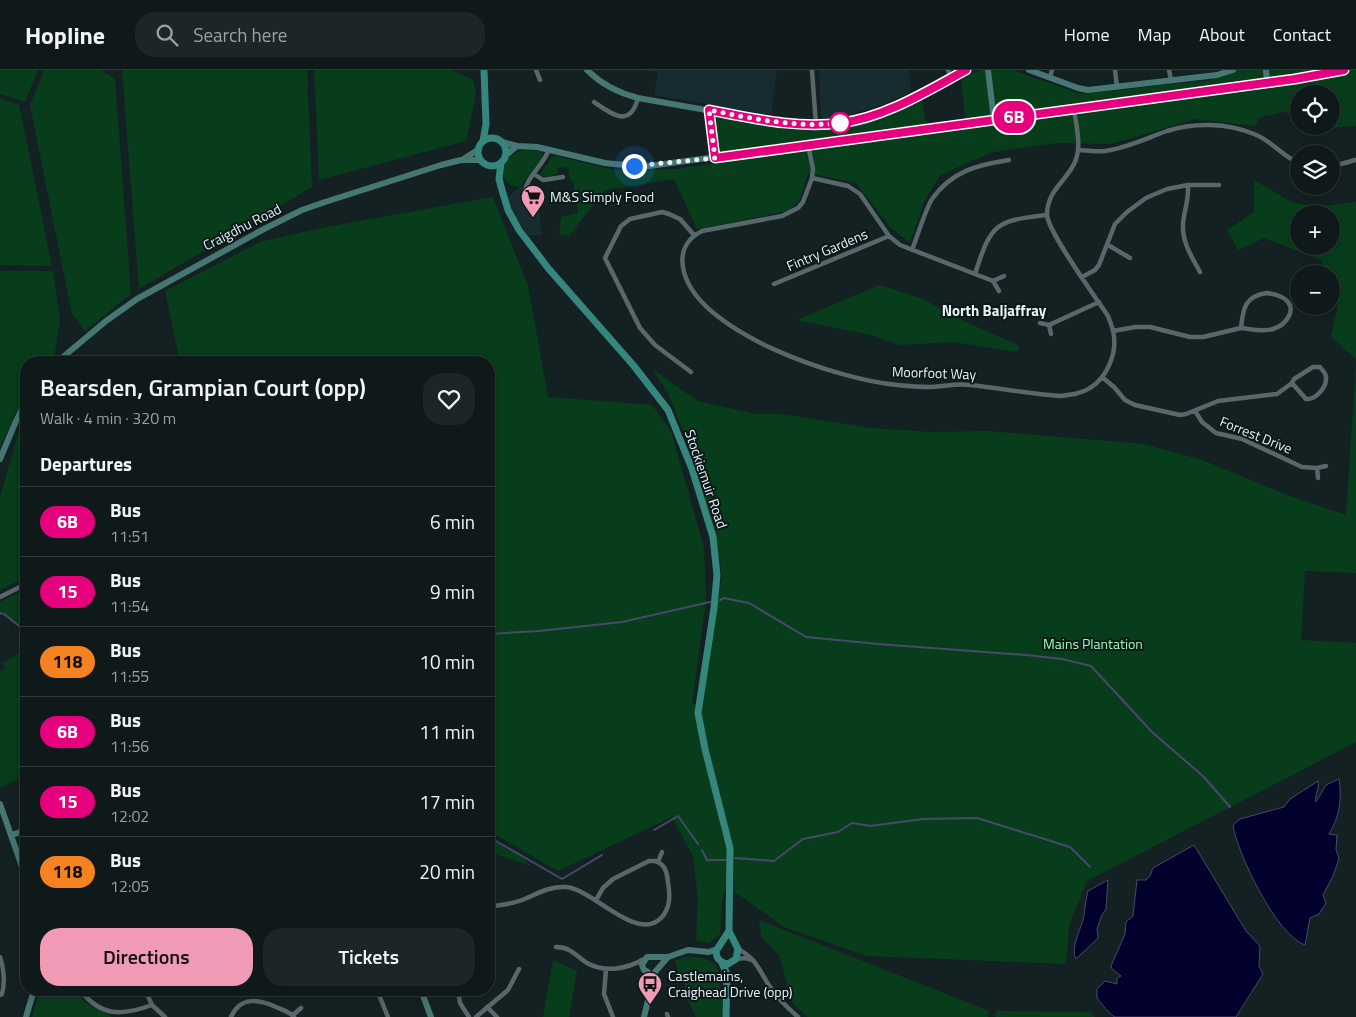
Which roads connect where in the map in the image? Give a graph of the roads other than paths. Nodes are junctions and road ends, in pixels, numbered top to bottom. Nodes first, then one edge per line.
1 (484, 70) edge
2 (536, 70) edge
3 (587, 70) edge
4 (812, 70) edge
5 (948, 70) edge
6 (966, 70) edge
7 (988, 70) edge
8 (1029, 70) edge
9 (1115, 70) edge
10 (1169, 70) edge
11 (1233, 70) edge
12 (1266, 70) edge
13 (1344, 70) edge
14 (1051, 73) edge
15 (952, 78) junction
16 (540, 80) dead end
17 (1171, 80) junction
18 (1267, 83) junction
19 (1117, 87) junction
20 (638, 98) junction
21 (594, 102) dead end
22 (1074, 109) junction
23 (709, 110) junction
24 (994, 120) junction
25 (486, 124) junction
26 (816, 125) junction
27 (499, 140) junction
28 (483, 142) junction
29 (808, 145) junction
30 (516, 146) junction
31 (478, 149) junction
32 (549, 149) junction
33 (1078, 150) junction
34 (506, 156) junction
35 (715, 158) junction
36 (1290, 158) edge
37 (461, 160) junction
38 (481, 160) junction
39 (1009, 160) dead end
40 (1355, 160) edge
41 (501, 163) junction
42 (1340, 164) edge
43 (490, 166) junction
44 (534, 174) junction
45 (563, 177) dead end
46 (812, 178) junction
47 (499, 179) junction
48 (1188, 185) junction
49 (1219, 185) dead end
50 (525, 190) dead end
51 (1047, 215) junction
52 (694, 235) junction
53 (889, 236) junction
54 (1108, 245) junction
55 (912, 250) junction
56 (1130, 258) dead end
57 (1200, 272) dead end
58 (975, 274) junction
59 (1004, 276) dead end
60 (1082, 278) junction
61 (993, 281) junction
62 (774, 284) dead end
63 (999, 291) dead end
64 (1099, 302) junction
65 (1040, 323) dead end
66 (1049, 325) junction
67 (1241, 328) junction
68 (1113, 331) junction
69 (1050, 334) dead end
70 (64, 356) edge
71 (691, 372) dead end
72 (1102, 377) junction
73 (1292, 383) junction
74 (1196, 411) junction
75 (20, 413) edge
76 (0, 459) edge
77 (1326, 466) dead end
78 (1317, 468) junction
79 (1318, 478) dead end
80 (20, 587) edge
81 (0, 596) edge
82 (0, 804) edge
83 (20, 832) edge
84 (12, 835) junction
85 (662, 852) dead end
86 (20, 860) edge
87 (658, 862) junction
88 (596, 900) junction
89 (495, 906) edge
90 (729, 931) junction
91 (723, 942) junction
92 (736, 946) junction
93 (556, 947) dead end
94 (717, 949) junction
95 (572, 950) junction
96 (709, 952) junction
97 (0, 956) edge
98 (569, 956) dead end
99 (656, 958) junction
100 (668, 958) junction
101 (644, 959) junction
102 (720, 960) junction
103 (754, 960) junction
104 (735, 961) junction
105 (634, 965) junction
106 (519, 969) dead end
107 (606, 969) junction
108 (651, 970) junction
109 (727, 974) junction
110 (0, 995) edge
111 (32, 996) edge
112 (85, 996) edge
113 (148, 996) edge
114 (379, 996) edge
115 (423, 996) edge
116 (459, 996) edge
117 (152, 1005) junction
118 (487, 1007) junction
119 (300, 1008) dead end
120 (293, 1016) edge
121 (26, 1017) edge
122 (165, 1017) edge
123 (231, 1017) edge
124 (388, 1017) edge
125 (431, 1017) edge
126 (469, 1017) edge
127 (476, 1017) edge
128 (497, 1017) edge
129 (613, 1017) edge
130 (644, 1017) edge
131 (726, 1017) edge
132 (798, 1017) edge

1 - 25 main road
2 - 16 street
3 - 20 main road
4 - 26 street
5 - 15 street
6 - 15 main road
7 - 24 main road
8 - 14 main road
9 - 19 street
10 - 17 street
11 - 17 main road
12 - 18 main road
13 - 18 main road
14 - 19 main road
15 - 26 main road
17 - 19 main road
18 - 22 main road
20 - 21 street
20 - 23 main road
22 - 24 main road
22 - 33 street
23 - 26 main road
23 - 35 main road
24 - 29 main road
25 - 27 main road
25 - 28 main road
27 - 28 main road
27 - 30 main road
27 - 34 main road
28 - 31 main road
29 - 35 main road
29 - 46 street
30 - 32 main road
30 - 34 main road
31 - 37 main road, Craigdhu Road
31 - 38 main road
32 - 35 main road
32 - 44 street
33 - 36 street
33 - 51 street
34 - 41 main road
37 - 38 main road, Craigdhu Road
37 - 70 main road, Craigdhu Road
38 - 43 main road
39 - 55 street
40 - 42 street
41 - 43 main road
41 - 47 main road, Stockiemuir Road
43 - 47 main road, Stockiemuir Road
44 - 45 street
44 - 50 street
46 - 52 street
46 - 53 street
47 - 90 main road, Stockiemuir Road
48 - 49 street
48 - 54 street
48 - 57 street
51 - 58 street
51 - 60 street
52 - 71 street
52 - 72 street, Moorfoot Way
53 - 55 street
53 - 62 street, Fintry Gardens
54 - 56 street
54 - 60 street
55 - 58 street
58 - 61 street
59 - 61 street
60 - 64 street
61 - 63 street
64 - 66 street
64 - 68 street
65 - 66 street
66 - 69 street
67 - 67 street
67 - 68 street
68 - 72 street
72 - 74 street
73 - 73 street
73 - 74 street
74 - 78 street, Forrest Drive
75 - 76 main road
77 - 78 street, Forrest Drive
78 - 79 street
80 - 81 street
82 - 84 main road
83 - 84 main road
84 - 86 main road
85 - 87 street
87 - 88 street
87 - 88 street
88 - 89 street
90 - 91 main road, Stockiemuir Road
90 - 92 main road, Stockiemuir Road
91 - 92 main road
91 - 94 main road
92 - 103 street
92 - 104 main road
93 - 95 street
94 - 96 main road
94 - 102 main road
95 - 98 street
95 - 107 street
96 - 100 main road
96 - 102 main road
97 - 110 street
99 - 100 main road
99 - 101 main road
99 - 108 main road
100 - 108 main road
101 - 105 street
101 - 108 main road
102 - 104 main road
102 - 109 main road
103 - 104 street
103 - 132 street
104 - 109 main road
105 - 107 street
105 - 108 street
106 - 118 street
107 - 129 street
108 - 130 main road
109 - 131 main road
111 - 121 main road
112 - 117 street
113 - 117 street
114 - 124 street
115 - 125 main road
116 - 126 street
117 - 122 street
118 - 127 street
118 - 128 street
119 - 120 street
120 - 123 street

